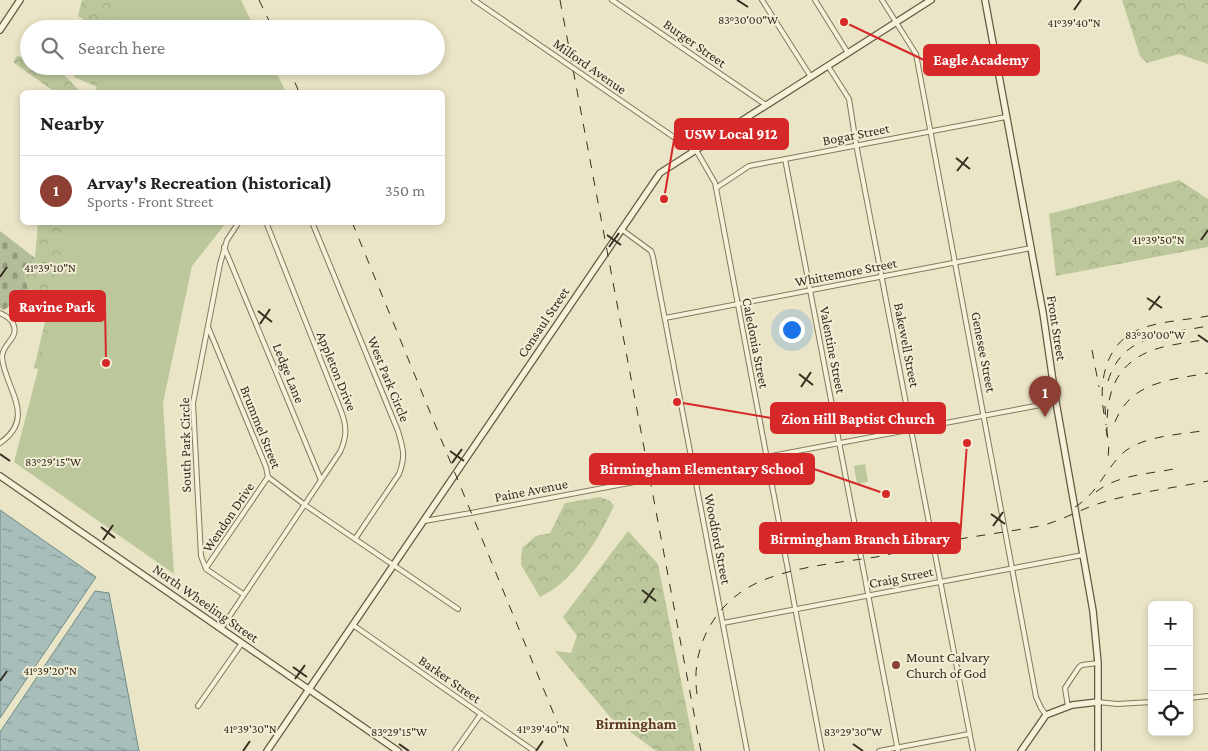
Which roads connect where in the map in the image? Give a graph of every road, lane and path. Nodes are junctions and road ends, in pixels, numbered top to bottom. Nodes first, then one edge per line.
1 (20, 0) edge
2 (474, 0) edge
3 (612, 0) edge
4 (762, 0) edge
5 (815, 0) edge
6 (882, 0) edge
7 (931, 0) edge
8 (985, 0) edge
9 (896, 22) junction
10 (0, 30) edge
11 (848, 53) junction
12 (828, 66) junction
13 (811, 77) junction
14 (766, 105) junction
15 (1006, 117) junction
16 (930, 131) junction
17 (856, 144) junction
18 (694, 151) junction
19 (785, 159) junction
20 (716, 188) junction
21 (237, 225) edge
22 (267, 225) edge
23 (313, 225) edge
24 (621, 229) junction
25 (224, 247) junction
26 (1031, 248) junction
27 (955, 262) junction
28 (882, 276) junction
29 (810, 290) junction
30 (737, 304) junction
31 (0, 313) edge
32 (665, 318) junction
33 (208, 327) junction
34 (1056, 402) junction
35 (984, 415) junction
36 (911, 428) junction
37 (0, 443) edge
38 (839, 443) junction
39 (766, 456) junction
40 (694, 470) junction
41 (0, 476) edge
42 (268, 477) junction
43 (321, 480) junction
44 (305, 505) junction
45 (423, 521) junction
46 (355, 539) junction
47 (1083, 555) junction
48 (393, 565) junction
49 (1013, 568) junction
50 (206, 569) junction
51 (940, 582) junction
52 (243, 594) junction
53 (867, 595) junction
54 (458, 609) dead end
55 (795, 609) junction
56 (723, 623) junction
57 (353, 625) junction
58 (221, 629) junction
59 (242, 643) junction
60 (1098, 663) junction
61 (309, 690) junction
62 (1208, 696) edge
63 (1193, 698) edge
64 (1098, 702) junction
65 (1148, 702) edge
66 (198, 706) dead end
67 (1068, 706) junction
68 (481, 714) junction
69 (1046, 715) junction
70 (969, 734) junction
71 (897, 749) edge
72 (267, 751) edge
73 (398, 751) edge
74 (456, 751) edge
75 (534, 751) edge
76 (746, 751) edge
77 (822, 751) edge
78 (879, 751) edge
79 (973, 751) edge
80 (1021, 751) edge
81 (1098, 751) edge

1 - 10 street
2 - 18 street, Milford Avenue
3 - 14 street, Burger Street
4 - 13 street
5 - 11 street
6 - 9 street, Genesee Street
7 - 9 street, Consaul Street
8 - 15 street, Front Street
9 - 11 street, Consaul Street
9 - 16 street, Genesee Street
11 - 12 street, Consaul Street
12 - 13 street, Consaul Street
12 - 17 street, Bakewell Street
13 - 14 street, Consaul Street
14 - 18 street, Consaul Street
15 - 16 street, Bogar Street
15 - 26 street, Front Street
16 - 17 street, Bogar Street
16 - 27 street, Genesee Street
17 - 19 street, Bogar Street
17 - 28 street, Bakewell Street
18 - 20 street, Caledonia Street
18 - 24 street, Consaul Street
19 - 20 street, Bogar Street
19 - 29 street, Valentine Street
20 - 30 street, Caledonia Street
21 - 25 street, South Park Circle
22 - 43 street, Appleton Drive
23 - 46 street, West Park Circle
24 - 32 street, Woodford Street
24 - 45 street, Consaul Street
25 - 33 street, South Park Circle
25 - 43 street, Ledge Lane
26 - 27 street, Whittemore Street
26 - 34 street, Front Street
27 - 28 street, Whittemore Street
27 - 35 street, Genesee Street
28 - 29 street, Whittemore Street
28 - 36 street, Bakewell Street
29 - 30 street, Whittemore Street
29 - 38 street, Valentine Street
30 - 32 street, Whittemore Street
30 - 39 street, Caledonia Street
31 - 37 street
32 - 40 street, Woodford Street
33 - 42 street, Brummel Street
33 - 50 street, South Park Circle
34 - 35 street, Paine Avenue
34 - 47 street, Front Street
35 - 36 street, Paine Avenue
35 - 49 street, Genesee Street
36 - 38 street, Paine Avenue
36 - 51 street, Bakewell Street
38 - 39 street, Paine Avenue
38 - 53 street, Valentine Street
39 - 40 street, Paine Avenue
39 - 55 street, Caledonia Street
40 - 45 street, Paine Avenue
40 - 56 street, Woodford Street
41 - 58 street, North Wheeling Street
42 - 44 street, Brummel Street
42 - 50 street, Wendon Drive
43 - 44 street, Appleton Drive
44 - 46 street, Brummel Street
44 - 52 street, Appleton Drive
45 - 48 street, Consaul Street
46 - 48 street, Brummel Street
47 - 49 street, Craig Street
47 - 60 street, Front Street
48 - 54 street, Brummel Street
48 - 57 street, Consaul Street
49 - 51 street, Craig Street
49 - 69 street, Genesee Street
50 - 52 street
51 - 53 street, Craig Street
51 - 70 street, Bakewell Street
52 - 58 street, Appleton Drive
53 - 55 street, Craig Street
53 - 71 street, Valentine Street
55 - 56 street, Craig Street
55 - 77 street, Caledonia Street
56 - 76 street, Woodford Street
57 - 61 street, Consaul Street
57 - 68 street, Barker Street
58 - 59 street, North Wheeling Street
59 - 61 street, North Wheeling Street
59 - 66 street
60 - 64 street, Front Street
60 - 67 street
61 - 72 street, Consaul Street
61 - 73 street, North Wheeling Street
62 - 63 street
64 - 65 street
64 - 67 street
64 - 81 street, Front Street
67 - 69 street
68 - 74 street
68 - 75 street, Barker Street
69 - 80 street
70 - 71 street
70 - 79 street, Bakewell Street
71 - 78 street

